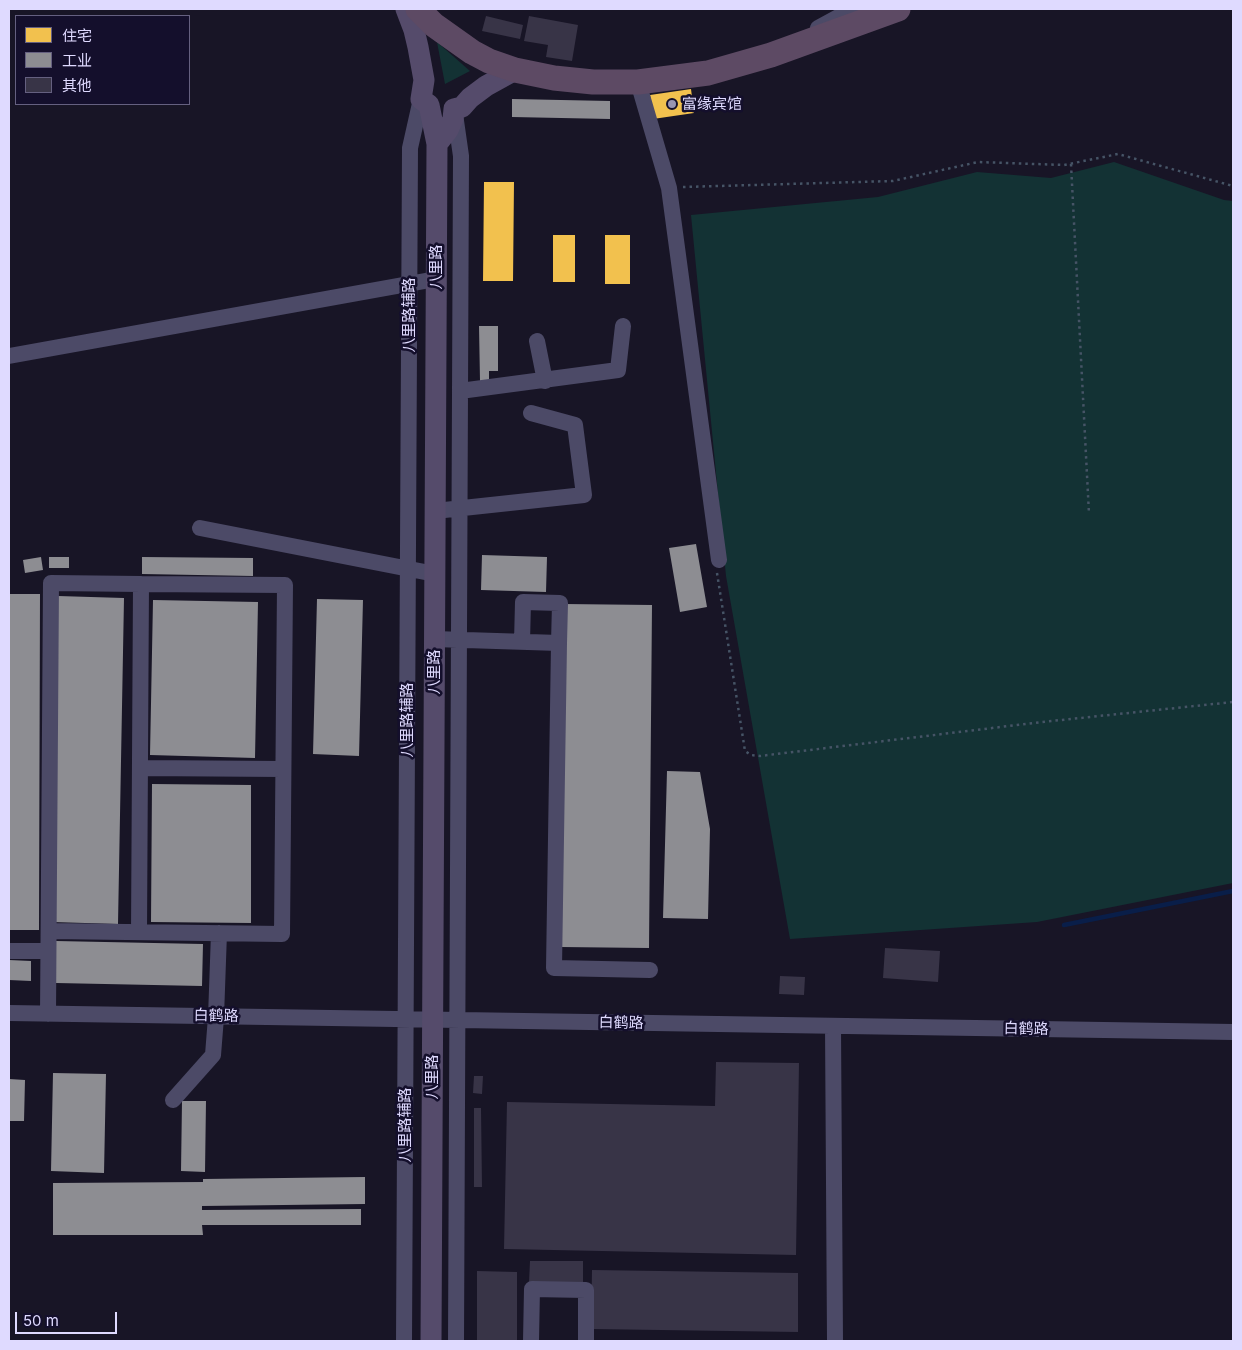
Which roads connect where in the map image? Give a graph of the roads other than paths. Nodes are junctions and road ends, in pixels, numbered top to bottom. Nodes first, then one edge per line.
1 (406, 9) edge
2 (418, 9) edge
3 (853, 9) edge
4 (898, 9) edge
5 (771, 55) junction
6 (515, 70) junction
7 (638, 82) junction
8 (421, 100) junction
9 (454, 109) junction
10 (437, 144) junction
11 (436, 278) junction
12 (409, 283) junction
13 (623, 326) dead end
14 (537, 341) dead end
15 (9, 356) edge
16 (545, 381) junction
17 (460, 392) junction
18 (531, 413) dead end
19 (460, 508) junction
20 (435, 511) junction
21 (200, 528) dead end
22 (719, 560) road end
23 (408, 569) junction
24 (435, 574) junction
25 (142, 584) junction
26 (434, 639) junction
27 (459, 640) junction
28 (522, 642) junction
29 (559, 643) junction
30 (140, 768) junction
31 (284, 769) junction
32 (48, 931) junction
33 (139, 932) junction
34 (219, 933) junction
35 (9, 951) edge
36 (48, 951) junction
37 (650, 970) dead end
38 (9, 1013) edge
39 (48, 1014) junction
40 (216, 1016) junction
41 (405, 1020) junction
42 (433, 1020) junction
43 (457, 1020) junction
44 (833, 1026) junction
45 (1233, 1032) edge
46 (173, 1100) dead end
47 (404, 1341) edge
48 (431, 1341) edge
49 (456, 1341) edge
50 (531, 1341) edge
51 (586, 1341) edge
52 (835, 1341) edge

1 - 8 main road
2 - 6 highway
3 - 5 street
4 - 5 highway
5 - 7 highway
6 - 7 highway
6 - 9 main road
7 - 22 street
8 - 10 main road, 八里路
8 - 12 street, 八里路辅路
9 - 10 main road
9 - 17 street
10 - 11 main road, 八里路
11 - 12 street
11 - 20 main road, 八里路
12 - 15 street
12 - 23 street, 八里路辅路
13 - 16 street
14 - 16 street
16 - 17 street
17 - 19 street
18 - 19 street
19 - 20 street
19 - 27 street
20 - 24 main road, 八里路
21 - 23 street
23 - 24 street
23 - 41 street, 八里路辅路
24 - 26 main road, 八里路
25 - 30 street
25 - 31 street
25 - 32 street
26 - 27 street
26 - 42 main road, 八里路
27 - 28 street
27 - 43 street
28 - 29 street
28 - 29 street
29 - 37 street
30 - 31 street
30 - 33 street
31 - 34 street
32 - 33 street
32 - 36 street
33 - 34 street
34 - 40 street
35 - 36 street
36 - 39 street
38 - 39 street, 白鹤路
39 - 40 street, 白鹤路
40 - 41 street, 白鹤路
40 - 46 street
41 - 42 street, 白鹤路
41 - 47 street, 八里路辅路
42 - 43 street, 白鹤路
42 - 48 main road, 八里路
43 - 44 street, 白鹤路
43 - 49 street
44 - 45 street, 白鹤路
44 - 52 street
50 - 51 street

